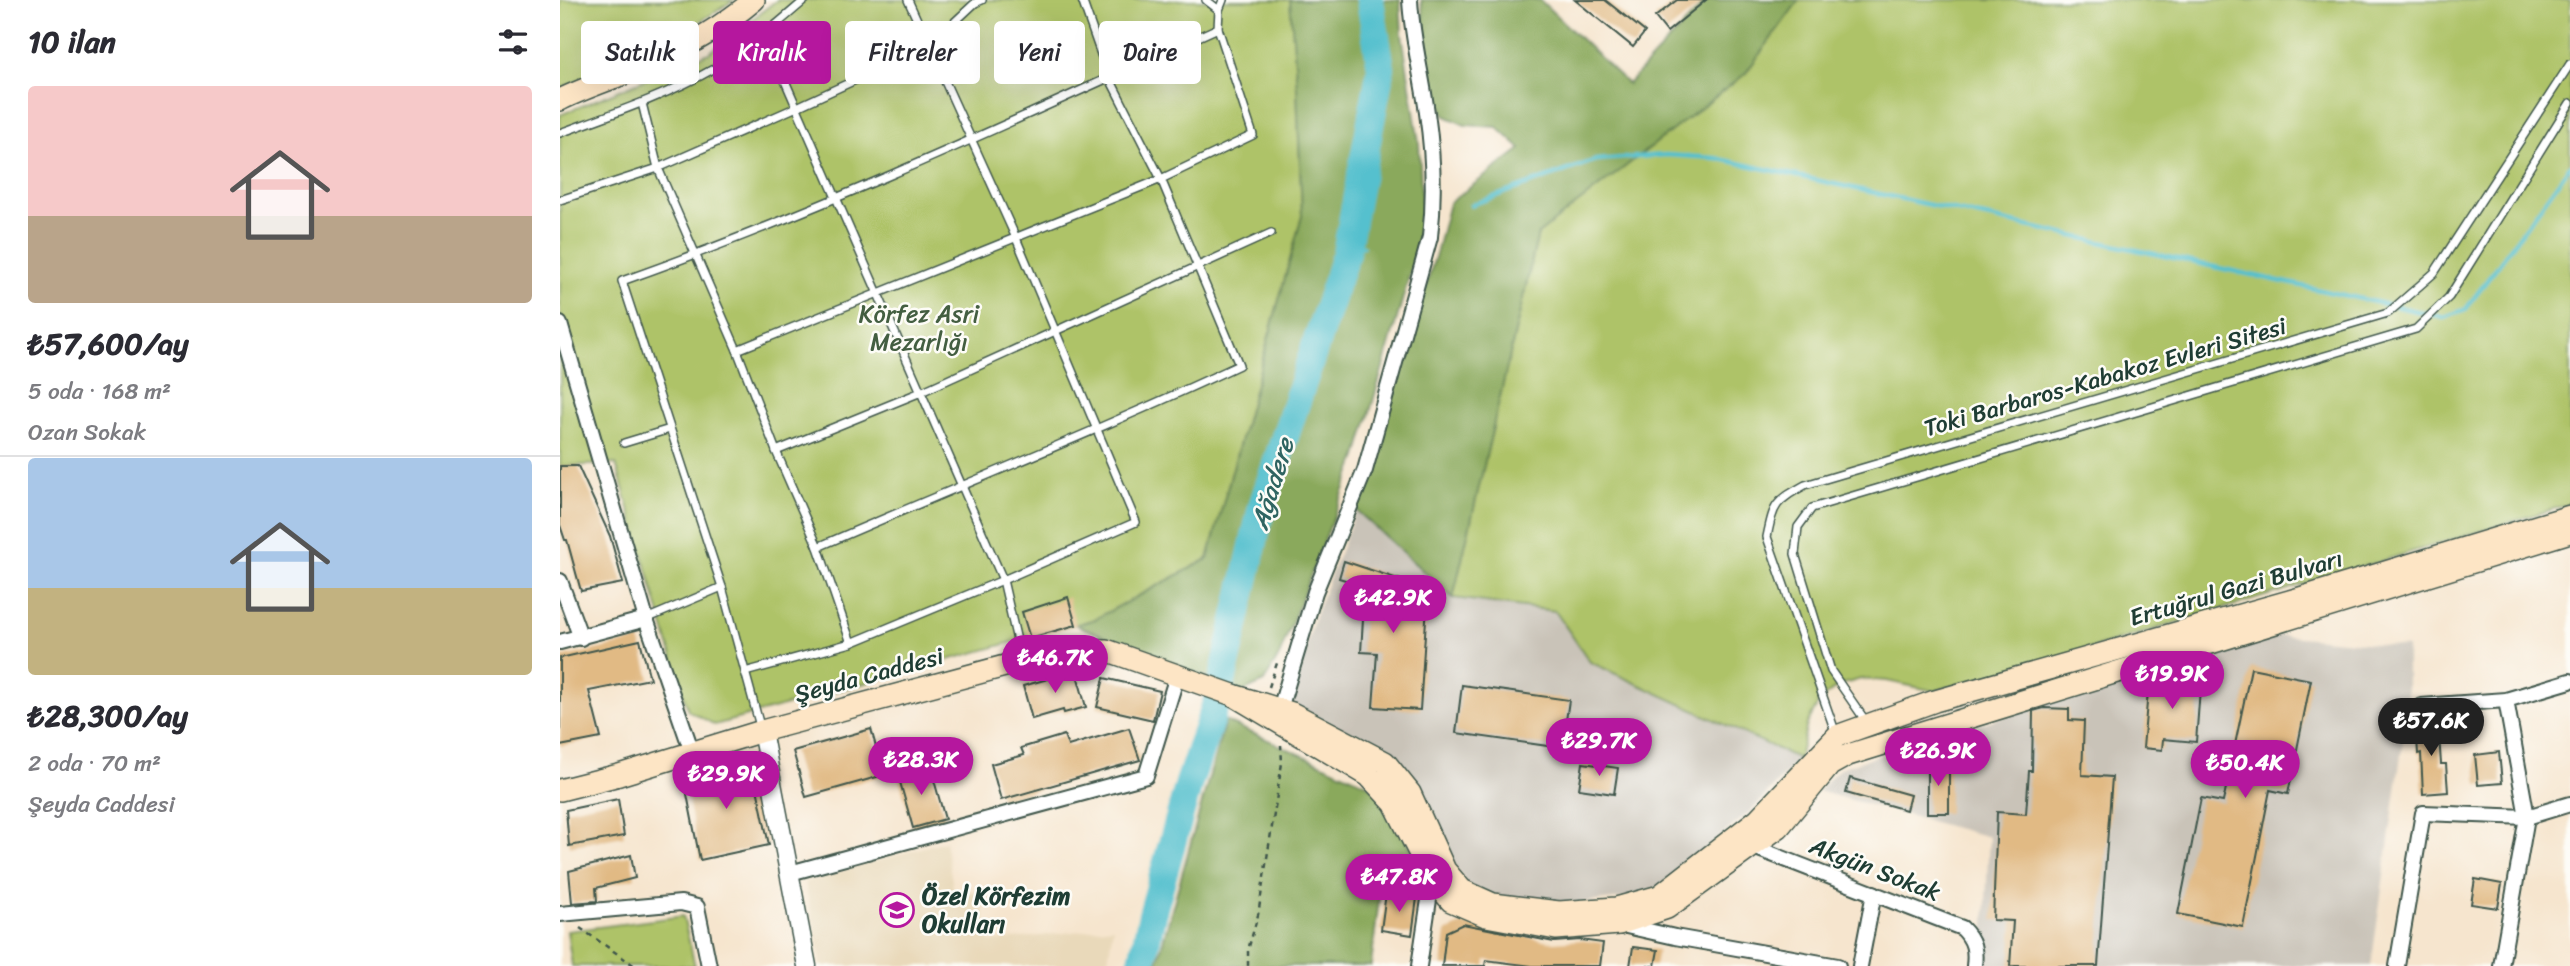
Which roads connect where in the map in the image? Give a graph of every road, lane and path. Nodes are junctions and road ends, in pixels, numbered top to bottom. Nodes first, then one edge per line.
1 (754, 0) edge
2 (805, 0) edge
3 (908, 0) edge
4 (982, 0) edge
5 (1082, 0) edge
6 (1206, 0) edge
7 (1223, 0) edge
8 (1410, 0) edge
9 (1219, 10) junction
10 (781, 21) edge
11 (918, 21) edge
12 (956, 21) edge
13 (1218, 28) junction
14 (1201, 36) edge
15 (1099, 48) edge
16 (2570, 64) edge
17 (713, 70) edge
18 (1099, 81) edge
19 (787, 84) edge
20 (847, 84) edge
21 (946, 84) edge
22 (1113, 84) edge
23 (560, 100) edge
24 (642, 103) junction
25 (2570, 103) edge
26 (797, 107) junction
27 (560, 133) edge
28 (971, 139) junction
29 (658, 168) junction
30 (1161, 179) junction
31 (836, 198) junction
32 (560, 200) edge
33 (1271, 233) dead end
34 (1016, 238) junction
35 (694, 255) junction
36 (1197, 265) junction
37 (878, 293) junction
38 (560, 324) edge
39 (1056, 332) junction
40 (737, 350) junction
41 (921, 392) junction
42 (670, 429) junction
43 (1097, 429) junction
44 (624, 443) dead end
45 (776, 451) junction
46 (961, 484) junction
47 (2570, 516) edge
48 (2570, 532) edge
49 (818, 547) junction
50 (1003, 580) junction
51 (560, 581) edge
52 (722, 587) junction
53 (646, 619) junction
54 (581, 638) junction
55 (560, 642) edge
56 (851, 643) junction
57 (1279, 656) dead end
58 (1022, 661) junction
59 (745, 672) junction
60 (1177, 676) junction
61 (2570, 681) edge
62 (2506, 700) junction
63 (2421, 706) dead end
64 (1279, 717) junction
65 (1869, 726) junction
66 (762, 731) junction
67 (1837, 736) junction
68 (1879, 747) joint
69 (692, 752) junction
70 (560, 790) edge
71 (2570, 804) edge
72 (2527, 817) junction
73 (1731, 840) junction
74 (1753, 847) junction
75 (1436, 851) junction
76 (790, 873) junction
77 (1432, 878) junction
78 (1874, 893) junction
79 (560, 913) edge
80 (1617, 916) junction
81 (635, 966) edge
82 (709, 966) edge
83 (807, 966) edge
84 (1248, 966) edge
85 (1419, 966) edge
86 (1838, 966) edge
87 (1860, 966) edge
88 (1974, 966) edge
89 (2397, 966) edge
90 (2501, 966) edge

1 - 23 main road
2 - 10 lane
3 - 11 lane
4 - 12 lane
5 - 15 lane
6 - 9 lane
7 - 9 lane
8 - 64 street
9 - 13 lane
13 - 14 lane
13 - 30 lane
16 - 67 lane, Toki Barbaros-Kabakoz Evleri Sitesi
17 - 24 lane
18 - 28 lane
19 - 26 lane
20 - 26 lane
21 - 28 lane
22 - 30 lane
24 - 27 lane
24 - 29 lane
25 - 65 lane, Toki Barbaros-Kabakoz Evleri Sitesi
26 - 29 lane
26 - 31 lane
28 - 31 lane
28 - 34 lane
29 - 32 lane
29 - 35 lane
30 - 34 lane
30 - 36 lane
31 - 35 lane
31 - 37 lane
33 - 36 lane
34 - 37 lane
34 - 39 lane
35 - 40 lane
35 - 42 lane
36 - 39 lane
36 - 43 lane
37 - 40 lane
37 - 41 lane
38 - 53 street
39 - 41 lane
39 - 43 lane
40 - 45 lane
41 - 45 lane
41 - 46 lane
42 - 44 lane
42 - 52 lane
43 - 46 lane
43 - 50 lane
45 - 49 lane
46 - 49 lane
46 - 50 lane
47 - 65 main road, Ertuğrul Gazi Bulvarı
48 - 68 main road, Ertuğrul Gazi Bulvarı
49 - 56 lane
50 - 56 lane
50 - 58 lane
51 - 54 street
52 - 53 lane
52 - 59 lane
53 - 54 street
53 - 69 street
54 - 55 street
56 - 59 lane
57 - 64 path
58 - 60 main road, Şeyda Caddesi
58 - 66 main road, Şeyda Caddesi
59 - 66 lane
60 - 64 main road, Şeyda Caddesi
60 - 76 street
61 - 62 street
62 - 63 street
62 - 72 street
64 - 75 main road, Şeyda Caddesi
64 - 77 main road, Şeyda Caddesi
64 - 84 path
65 - 67 main road, Ertuğrul Gazi Bulvarı
66 - 69 main road, Şeyda Caddesi
66 - 76 street
67 - 73 main road, Şeyda Caddesi
68 - 74 main road, Şeyda Caddesi
69 - 70 main road, Şeyda Caddesi
71 - 72 street
72 - 89 street
72 - 90 street
73 - 74 street, Akgün Sokak
73 - 80 main road, Şeyda Caddesi
74 - 78 street, Akgün Sokak
74 - 80 main road, Şeyda Caddesi
75 - 77 street
75 - 80 main road, Şeyda Caddesi
76 - 83 street
77 - 80 main road, Şeyda Caddesi
77 - 85 street
78 - 87 street
78 - 88 street, Akgün Sokak
79 - 81 path
79 - 82 street
80 - 86 street

